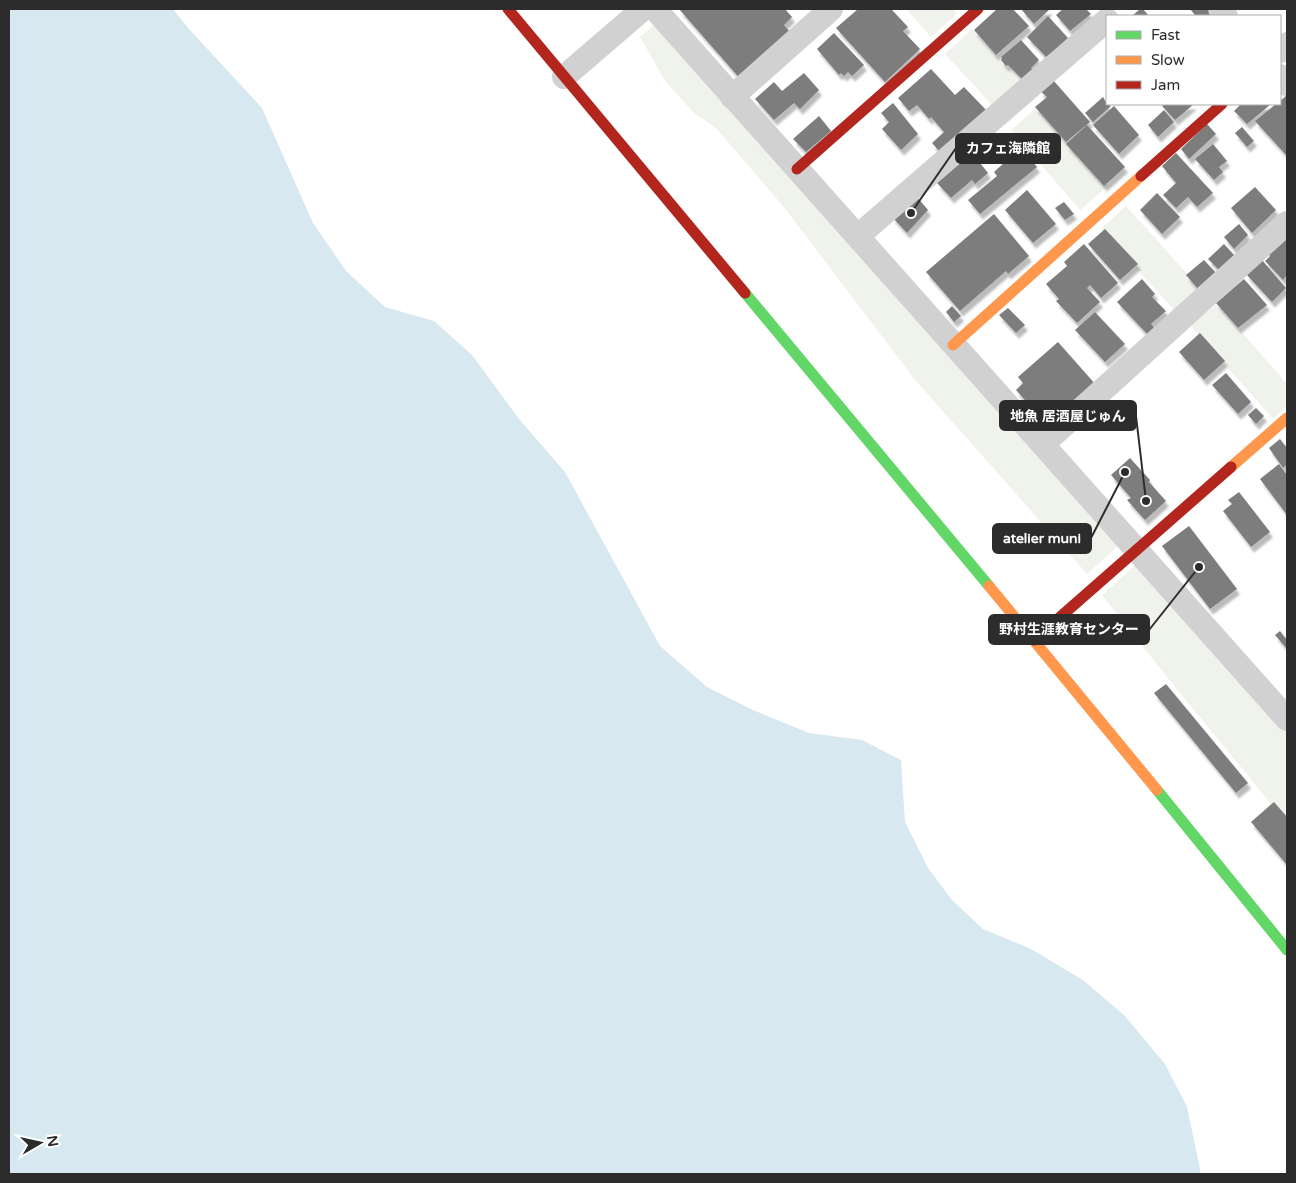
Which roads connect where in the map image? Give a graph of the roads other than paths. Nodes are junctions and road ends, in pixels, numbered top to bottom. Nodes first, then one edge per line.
1 (508, 9) edge
2 (643, 9) edge
3 (655, 9) edge
4 (831, 9) edge
5 (978, 9) edge
6 (1106, 21) edge
7 (564, 77) junction
8 (732, 97) junction
9 (1221, 105) edge
10 (797, 169) junction
11 (1287, 223) edge
12 (858, 236) junction
13 (953, 344) junction
14 (1287, 418) edge
15 (1043, 444) junction
16 (1138, 550) junction
17 (1034, 640) junction
18 (1283, 705) edge
19 (1287, 950) edge

1 - 7 street
2 - 7 street
3 - 8 street
4 - 8 street
5 - 10 street
6 - 12 street
7 - 17 street
8 - 10 street
9 - 13 street
10 - 12 street
11 - 15 street
12 - 13 street
13 - 15 street
14 - 16 street
15 - 16 street
16 - 17 street
16 - 18 street
17 - 19 street

